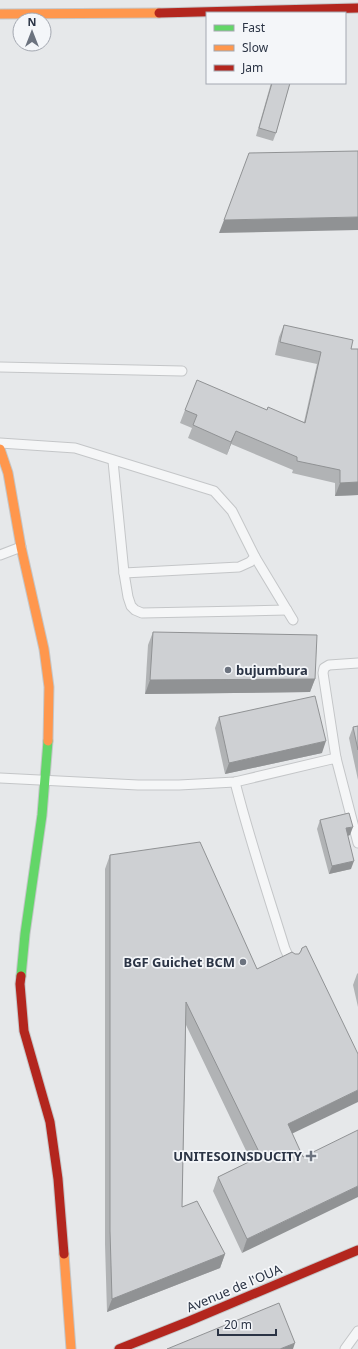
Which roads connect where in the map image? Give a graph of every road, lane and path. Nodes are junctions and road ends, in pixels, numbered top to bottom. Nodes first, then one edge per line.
1 (358, 8) edge
2 (0, 14) edge
3 (0, 367) edge
4 (182, 371) dead end
5 (0, 443) edge
6 (0, 448) edge
7 (113, 461) junction
8 (20, 547) junction
9 (0, 555) edge
10 (255, 557) junction
11 (124, 573) junction
12 (288, 610) junction
13 (293, 620) dead end
14 (358, 663) edge
15 (336, 758) junction
16 (0, 778) edge
17 (44, 781) junction
18 (235, 782) junction
19 (358, 843) edge
20 (291, 962) edge
21 (358, 1250) edge
22 (358, 1331) edge
23 (71, 1349) edge
24 (119, 1349) edge
25 (345, 1349) edge

1 - 2 street
3 - 4 lane
5 - 7 lane
6 - 8 street
7 - 10 lane
7 - 11 lane
8 - 9 lane
8 - 17 street
10 - 11 lane
10 - 12 lane
11 - 12 lane
12 - 13 lane
14 - 15 lane
15 - 18 lane
15 - 19 lane
16 - 17 lane
17 - 18 lane
17 - 23 street
18 - 20 lane
21 - 24 street, Avenue de l'OUA
22 - 25 lane

